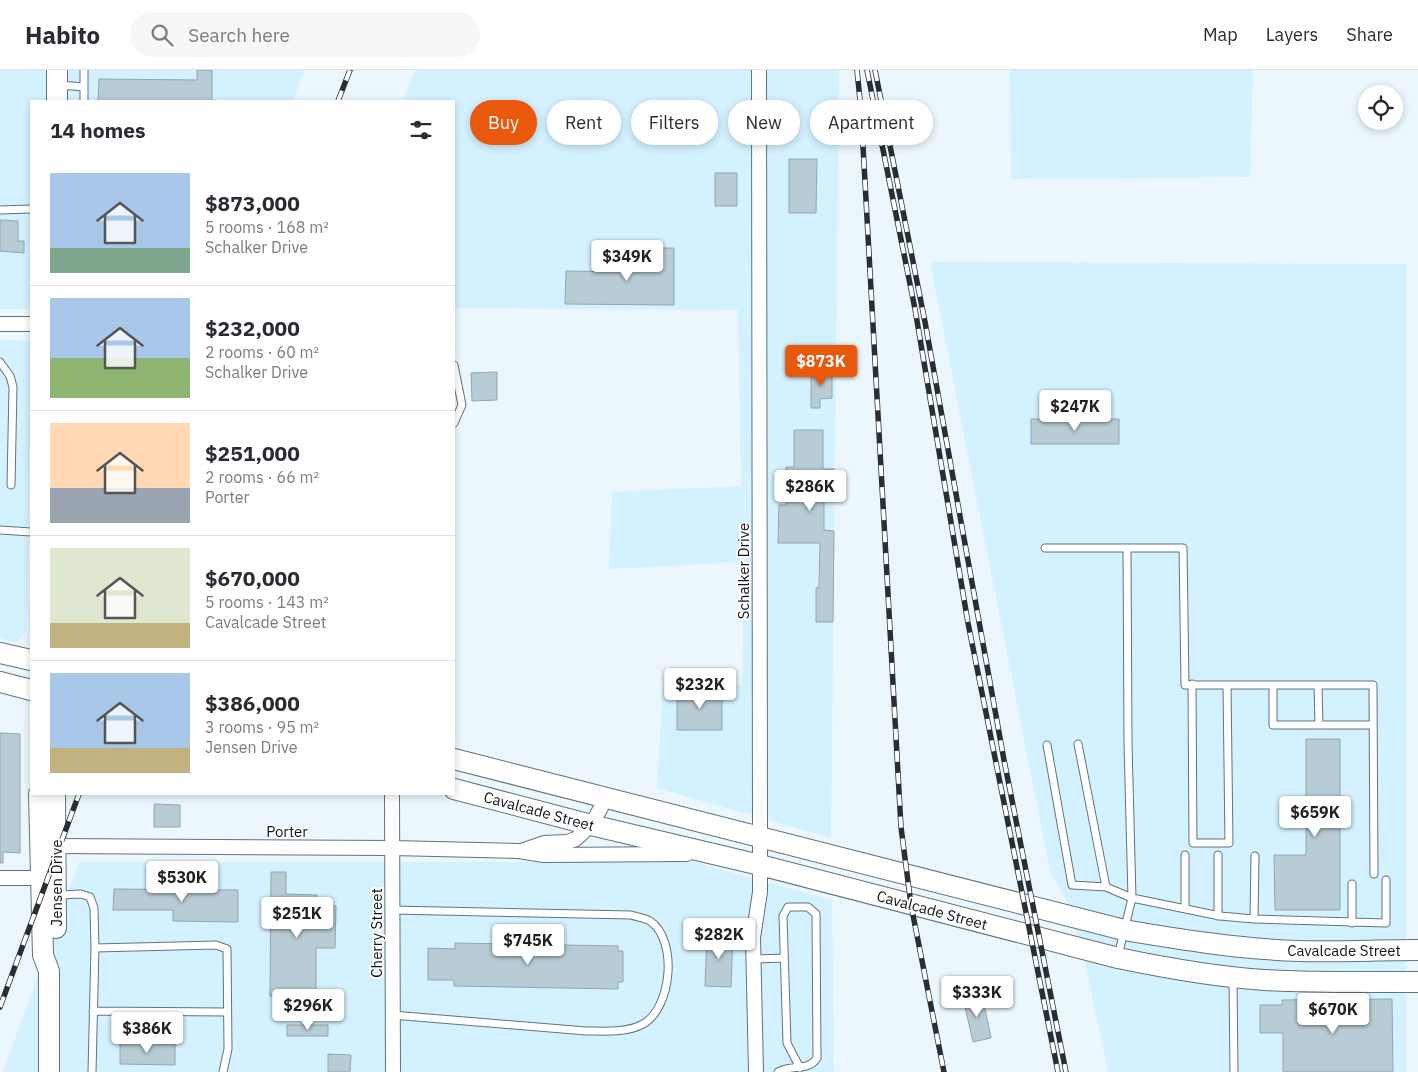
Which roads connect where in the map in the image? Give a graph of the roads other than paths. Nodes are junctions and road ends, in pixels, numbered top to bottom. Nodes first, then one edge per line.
1 (84, 70) edge
2 (759, 70) edge
3 (57, 85) edge
4 (84, 87) junction
5 (84, 100) edge
6 (30, 209) edge
7 (0, 210) edge
8 (0, 324) edge
9 (30, 324) edge
10 (0, 362) edge
11 (455, 370) edge
12 (455, 421) edge
13 (11, 485) dead end
14 (0, 530) edge
15 (30, 532) edge
16 (1045, 548) dead end
17 (1127, 548) junction
18 (0, 652) edge
19 (30, 660) edge
20 (0, 682) edge
21 (1192, 684) junction
22 (1227, 685) junction
23 (1273, 685) junction
24 (1318, 685) junction
25 (30, 690) edge
26 (1319, 725) junction
27 (1373, 725) junction
28 (1078, 744) dead end
29 (1047, 745) dead end
30 (455, 759) edge
31 (455, 788) edge
32 (38, 795) edge
33 (55, 795) edge
34 (392, 795) edge
35 (607, 797) junction
36 (591, 825) junction
37 (760, 837) junction
38 (55, 846) junction
39 (392, 848) junction
40 (519, 852) junction
41 (715, 855) junction
42 (1184, 855) dead end
43 (1218, 855) dead end
44 (1255, 856) dead end
45 (760, 865) junction
46 (1374, 874) dead end
47 (0, 878) edge
48 (41, 878) junction
49 (1386, 880) dead end
50 (1352, 884) dead end
51 (1106, 887) junction
52 (961, 890) junction
53 (56, 895) junction
54 (1132, 898) junction
55 (1185, 909) junction
56 (392, 910) junction
57 (953, 916) junction
58 (1218, 916) junction
59 (1254, 919) junction
60 (1352, 923) junction
61 (1124, 930) junction
62 (95, 948) junction
63 (1418, 950) edge
64 (1299, 951) junction
65 (783, 958) junction
66 (1118, 958) junction
67 (753, 959) junction
68 (49, 971) junction
69 (1233, 977) junction
70 (1299, 981) junction
71 (1418, 982) edge
72 (93, 1011) junction
73 (227, 1012) junction
74 (392, 1015) junction
75 (800, 1068) junction
76 (49, 1072) edge
77 (92, 1072) edge
78 (223, 1072) edge
79 (392, 1072) edge
80 (756, 1072) edge
81 (778, 1072) edge
82 (1234, 1072) edge

1 - 4 lane
2 - 37 street, Schalker Drive
3 - 4 lane
4 - 5 lane
6 - 7 lane
8 - 9 street
10 - 13 lane
11 - 12 lane
14 - 15 lane
16 - 17 lane
17 - 21 lane
17 - 54 lane
18 - 19 main road
20 - 25 main road
21 - 22 lane
21 - 22 lane
22 - 23 lane
23 - 24 lane
23 - 26 lane
24 - 26 lane
24 - 27 lane
26 - 27 lane
27 - 46 lane
28 - 51 lane
29 - 51 lane
30 - 35 main road, Cavalcade Street
31 - 36 main road, Cavalcade Street
32 - 48 main road, Jensen Drive
33 - 38 main road, Jensen Drive
34 - 39 street, Cherry Street
35 - 36 street, Porter
35 - 37 main road, Cavalcade Street
36 - 40 street, Porter
36 - 41 main road, Cavalcade Street
37 - 45 street, Schalker Drive
37 - 52 main road, Cavalcade Street
38 - 39 street, Porter
38 - 53 main road, Jensen Drive
39 - 40 street, Porter
39 - 56 street, Cherry Street
40 - 41 street, Porter
41 - 45 main road, Cavalcade Street
42 - 55 lane
43 - 58 lane
44 - 59 lane
45 - 57 main road, Cavalcade Street
45 - 67 street, Schalker Drive
47 - 48 street
48 - 68 main road, Jensen Drive
49 - 60 lane
50 - 60 lane
51 - 54 lane
52 - 57 main road
52 - 61 main road, Cavalcade Street
53 - 62 lane
53 - 68 main road, Jensen Drive
54 - 55 lane
54 - 61 lane
55 - 58 lane
56 - 74 street, Cherry Street
56 - 74 lane
57 - 66 main road, Cavalcade Street
58 - 59 lane
59 - 60 lane
61 - 64 main road, Cavalcade Street
61 - 66 lane
62 - 72 lane
62 - 73 lane
63 - 64 main road, Cavalcade Street
64 - 70 main road
65 - 67 lane
65 - 75 lane
65 - 75 lane
66 - 69 main road, Cavalcade Street
67 - 80 street, Schalker Drive
68 - 76 main road, Jensen Drive
69 - 70 main road, Cavalcade Street
69 - 82 lane
70 - 71 main road, Cavalcade Street
72 - 73 lane
72 - 77 lane
73 - 78 lane
74 - 79 street, Cherry Street
75 - 81 lane

